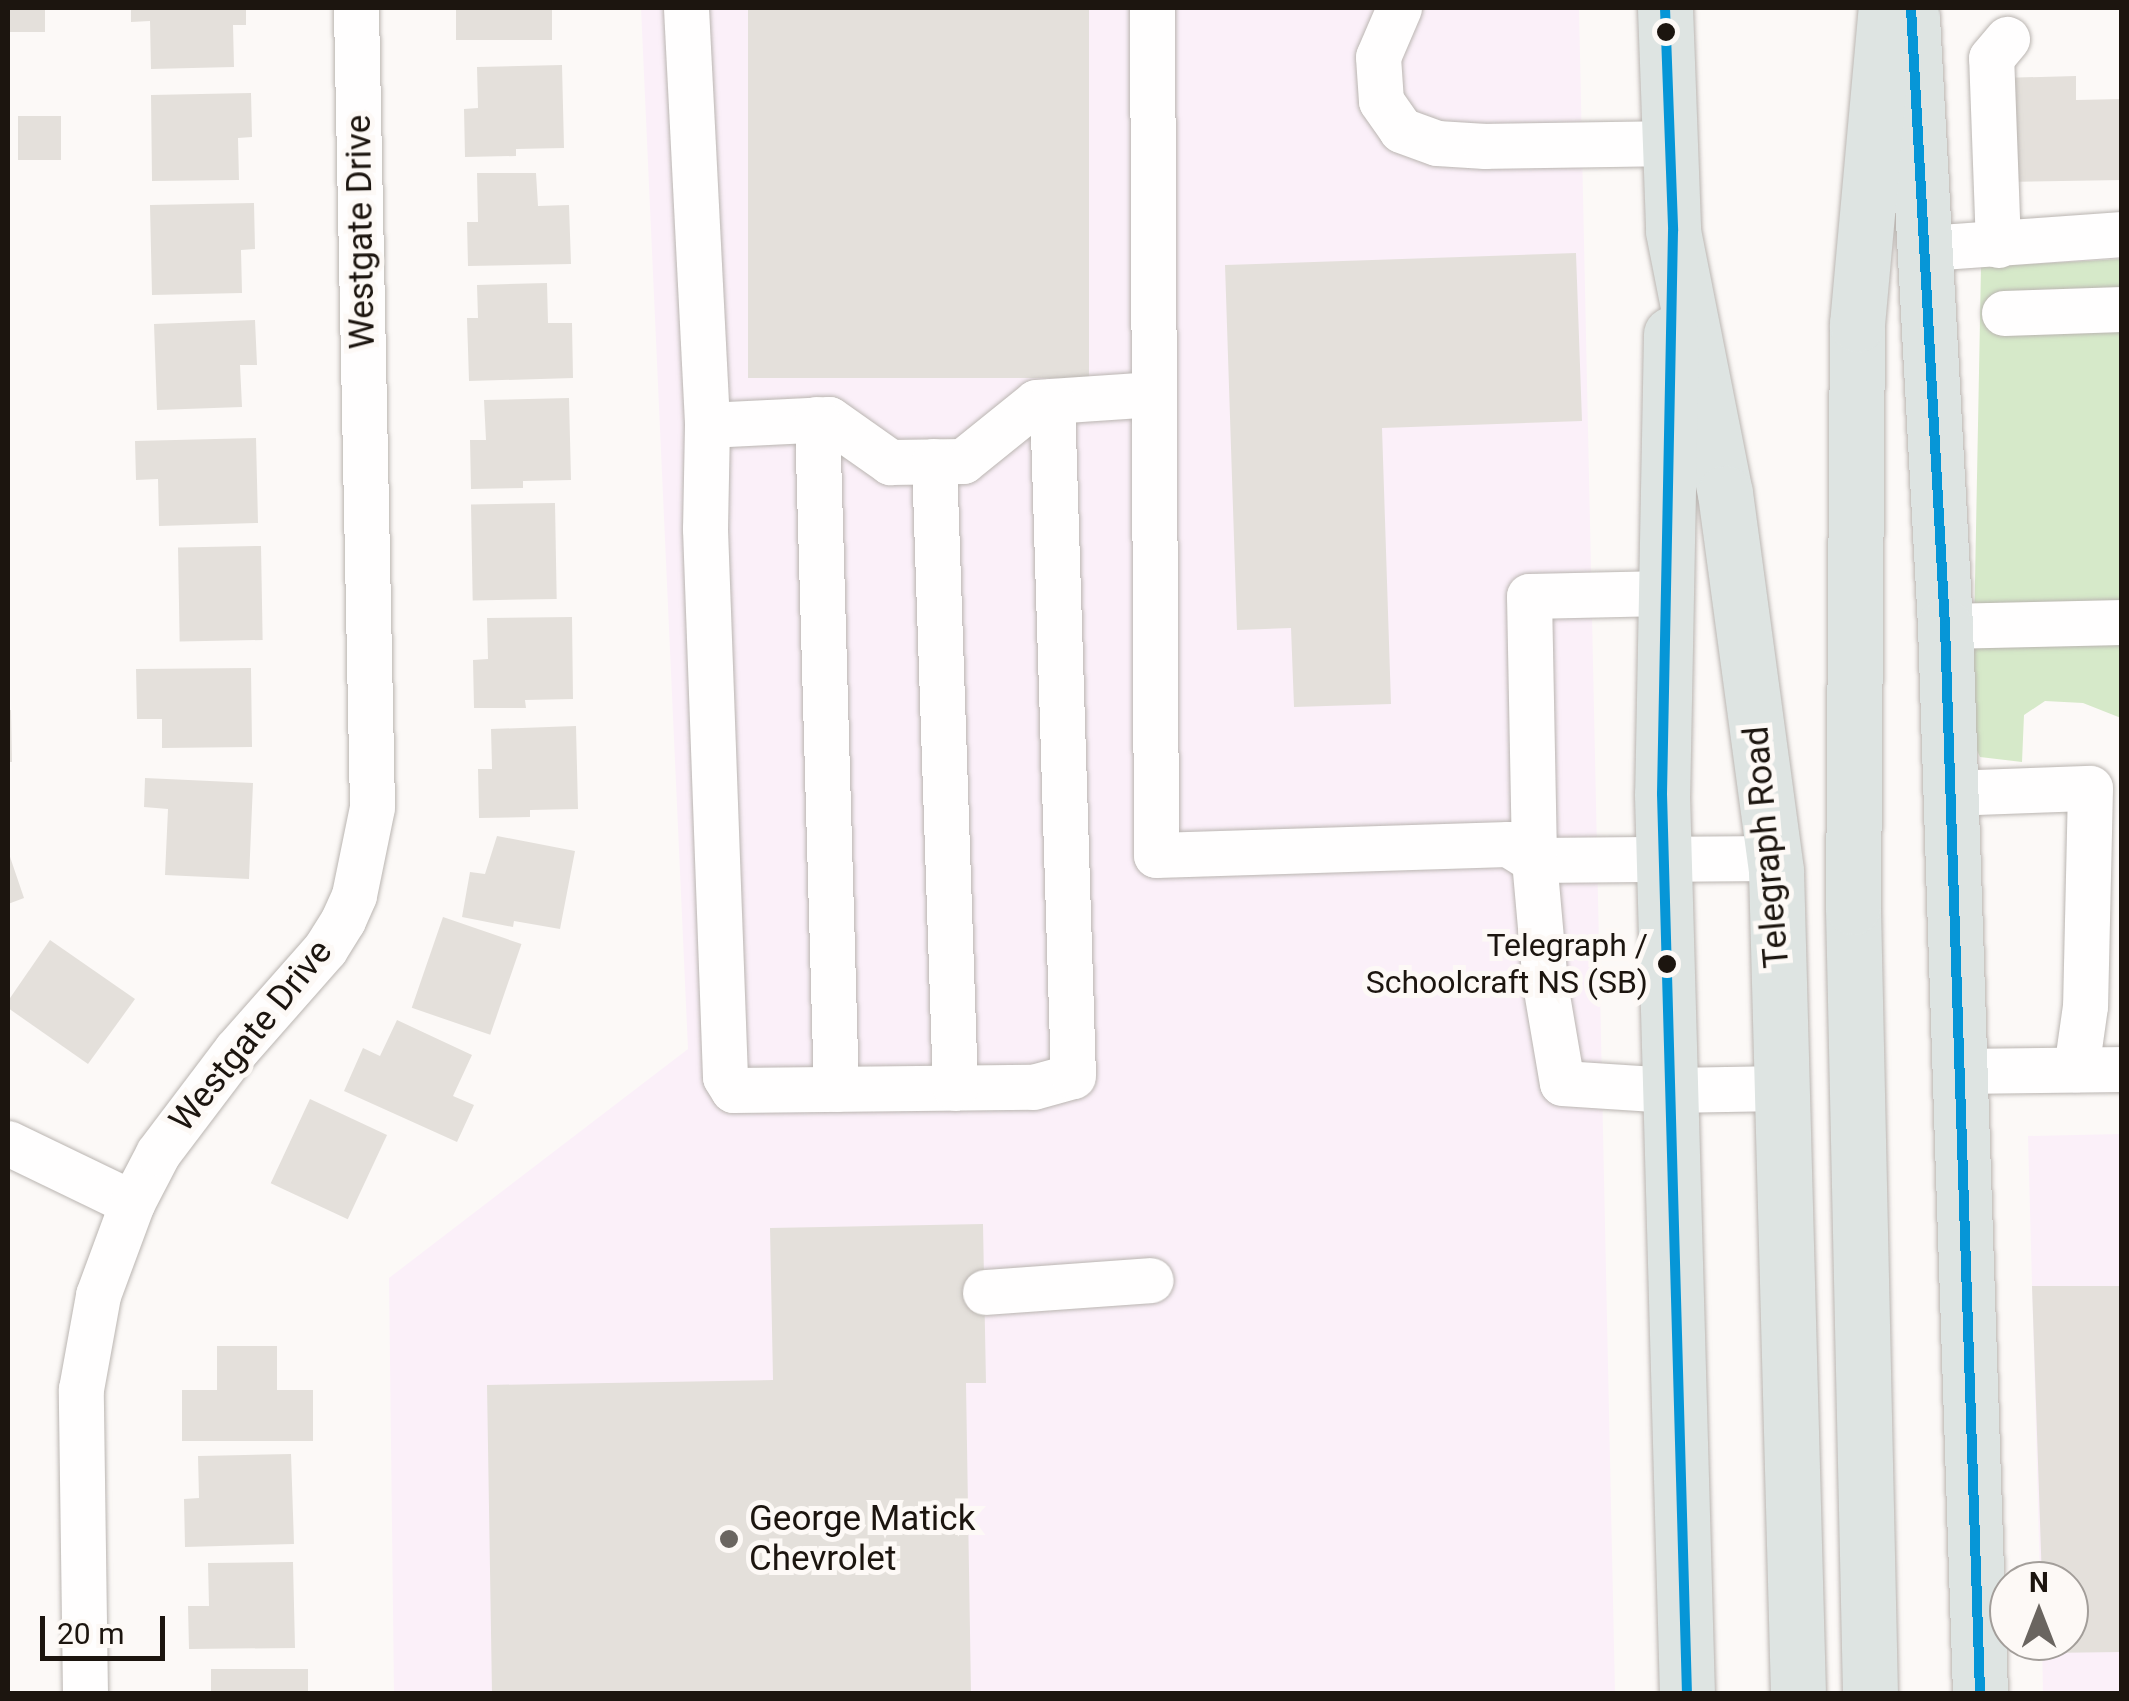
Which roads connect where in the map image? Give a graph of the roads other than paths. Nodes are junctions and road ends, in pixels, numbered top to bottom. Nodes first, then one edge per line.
1 (356, 8) edge
2 (1152, 8) edge
3 (1399, 8) edge
4 (1665, 8) edge
5 (1886, 8) edge
6 (1912, 8) edge
7 (686, 12) edge
8 (2007, 39) dead end
9 (1670, 143) junction
10 (1673, 232) junction
11 (2122, 234) edge
12 (1998, 245) junction
13 (1927, 248) junction
14 (2122, 309) edge
15 (2004, 313) dead end
16 (1154, 394) junction
17 (1052, 401) junction
18 (816, 419) junction
19 (708, 425) junction
20 (934, 462) junction
21 (1666, 592) junction
22 (2122, 622) edge
23 (1945, 626) junction
24 (1951, 793) junction
25 (1663, 856) junction
26 (1774, 858) junction
27 (1534, 860) junction
28 (2076, 1069) junction
29 (2122, 1069) edge
30 (1960, 1072) junction
31 (955, 1088) junction
32 (1782, 1088) junction
33 (836, 1089) junction
34 (1670, 1090) junction
35 (8, 1143) edge
36 (132, 1203) junction
37 (1151, 1280) dead end
38 (984, 1292) dead end
39 (85, 1694) edge
40 (1687, 1694) edge
41 (1798, 1694) edge
42 (1870, 1694) edge
43 (1980, 1694) edge

1 - 36 street, Westgate Drive
2 - 16 street
3 - 9 street
4 - 9 main road, Telegraph Road
5 - 42 main road
6 - 13 main road
7 - 19 street
8 - 12 street
9 - 10 main road, Telegraph Road
10 - 21 main road
10 - 26 main road, Telegraph Road
11 - 12 street
12 - 13 street
13 - 23 main road
14 - 15 street
16 - 17 street
16 - 27 street
17 - 20 street
17 - 31 street
18 - 19 street
18 - 20 street
18 - 33 street
19 - 33 street
20 - 31 street
21 - 25 main road
21 - 27 street
22 - 23 street
23 - 24 main road
24 - 28 street
24 - 30 main road
25 - 26 street
25 - 27 street
25 - 34 main road
26 - 32 main road, Telegraph Road
27 - 34 street
28 - 29 street
28 - 30 street
30 - 43 main road
31 - 33 street
32 - 34 street
32 - 41 main road, Telegraph Road
34 - 40 main road
35 - 36 street
36 - 39 street, Westgate Drive
37 - 38 street

